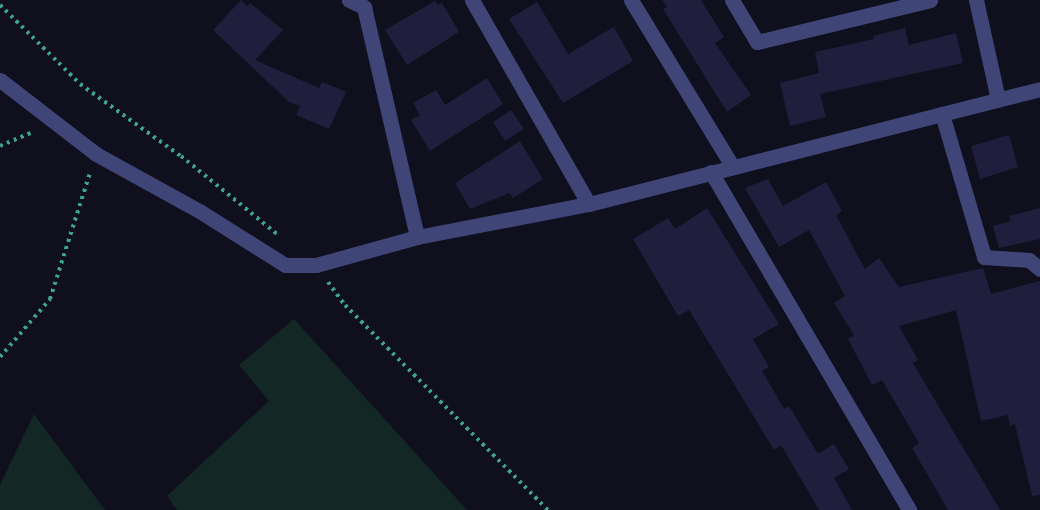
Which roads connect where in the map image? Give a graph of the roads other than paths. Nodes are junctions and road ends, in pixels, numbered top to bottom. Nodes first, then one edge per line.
1 (349, 0) edge
2 (472, 0) edge
3 (631, 0) edge
4 (732, 0) edge
5 (930, 0) edge
6 (976, 0) edge
7 (0, 80) edge
8 (1040, 89) edge
9 (998, 99) junction
10 (942, 114) junction
11 (733, 167) junction
12 (711, 172) junction
13 (589, 204) junction
14 (417, 237) junction
15 (1040, 269) edge
16 (909, 510) edge

1 - 14 street
2 - 13 street
3 - 11 street
4 - 5 street
6 - 9 street
7 - 14 street
8 - 9 street
9 - 10 street
10 - 11 street
10 - 15 street
11 - 12 street
12 - 13 street
12 - 16 street
13 - 14 street

